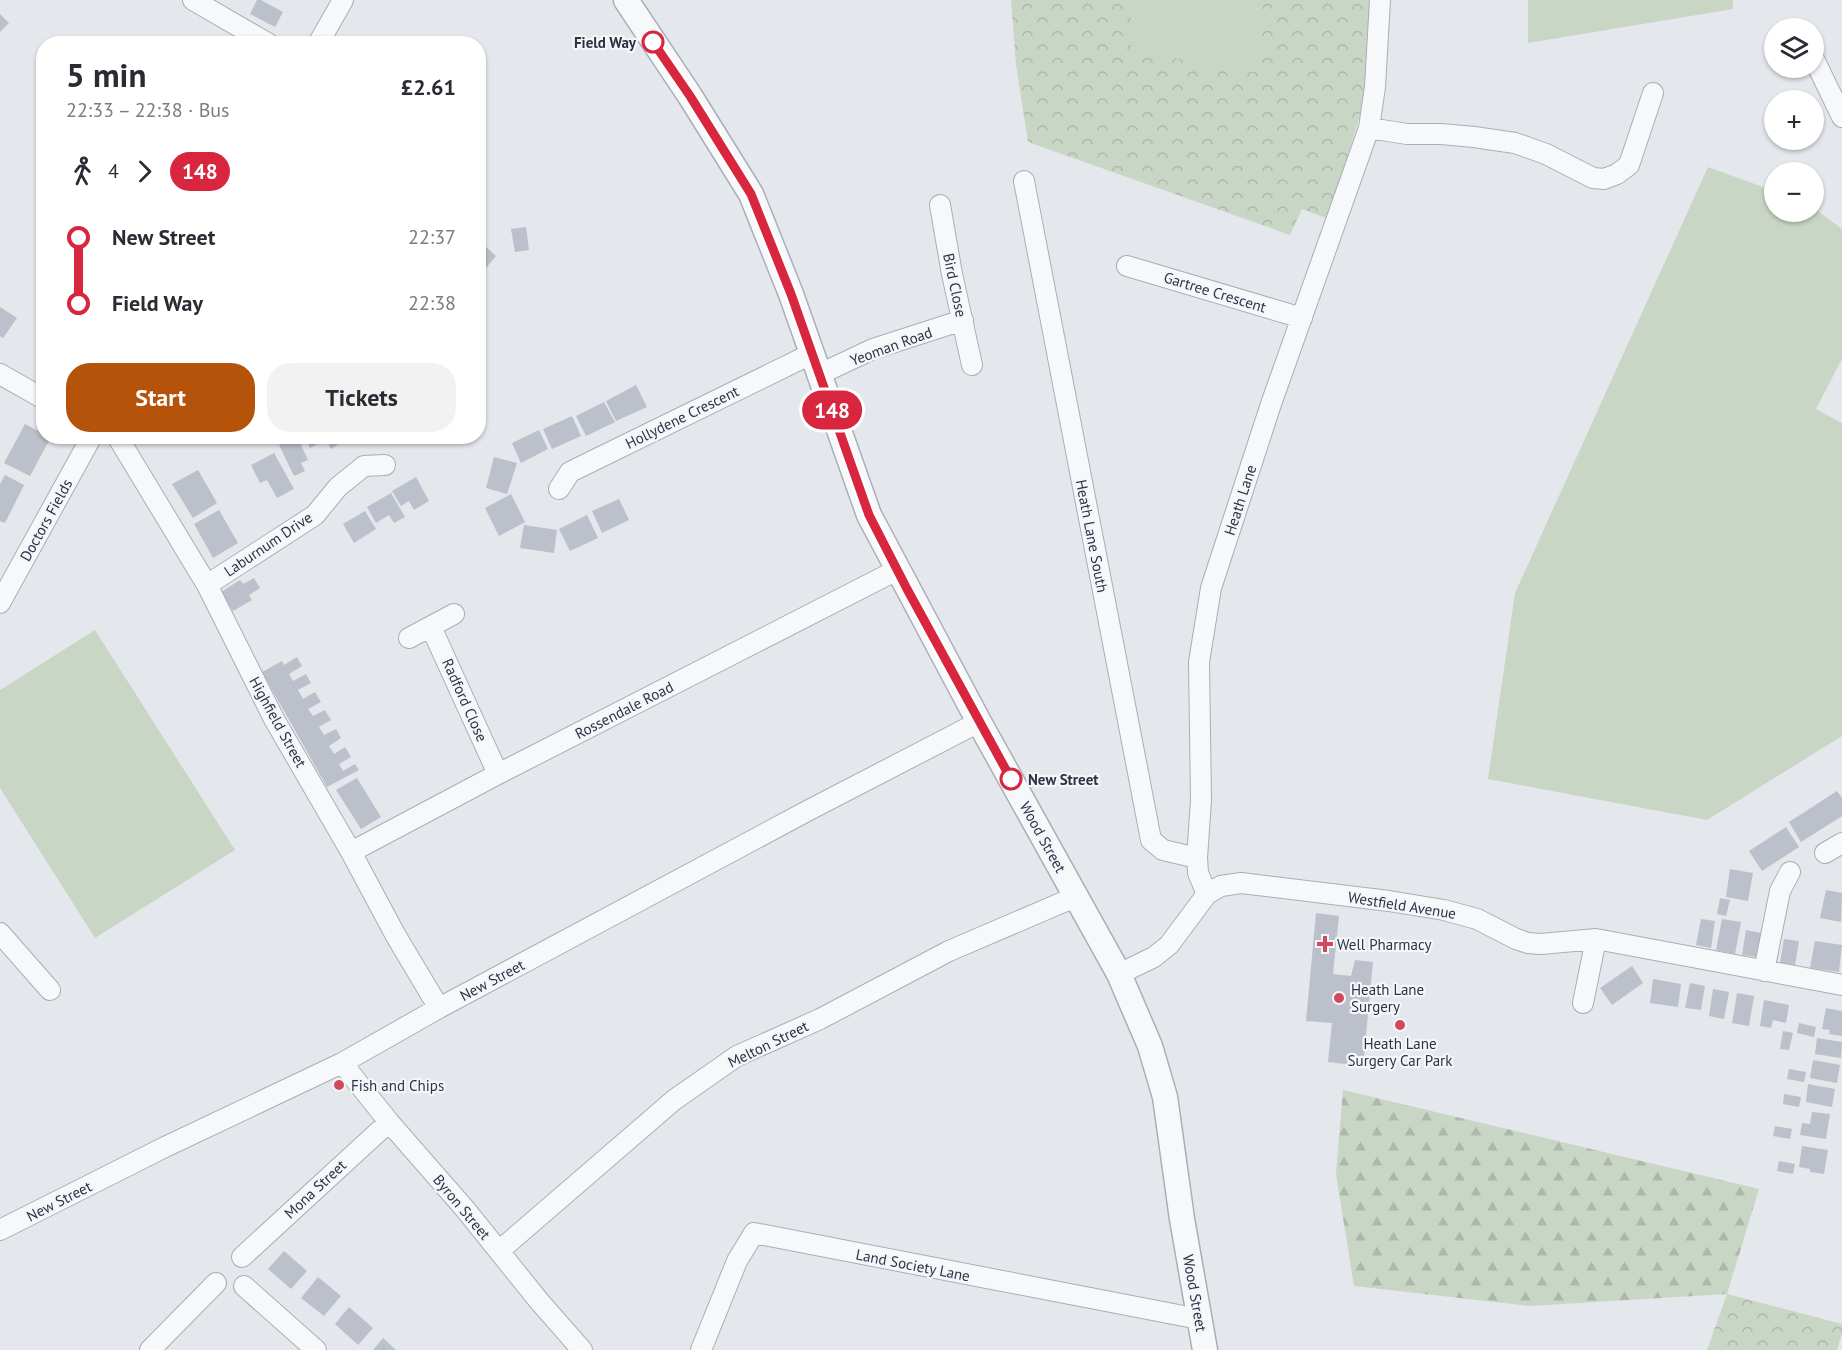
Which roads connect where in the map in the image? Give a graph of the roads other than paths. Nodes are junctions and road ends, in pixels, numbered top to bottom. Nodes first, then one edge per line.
1 (192, 0) edge
2 (343, 0) edge
3 (626, 0) edge
4 (1380, 0) edge
5 (255, 36) edge
6 (323, 36) edge
7 (1823, 78) edge
8 (1653, 93) dead end
9 (1842, 117) edge
10 (1369, 128) junction
11 (1024, 181) dead end
12 (940, 205) dead end
13 (1127, 266) dead end
14 (1302, 318) junction
15 (963, 320) junction
16 (815, 364) junction
17 (972, 365) dead end
18 (0, 374) edge
19 (36, 394) edge
20 (88, 444) edge
21 (122, 444) edge
22 (385, 465) dead end
23 (559, 489) dead end
24 (897, 570) junction
25 (207, 585) junction
26 (0, 603) edge
27 (454, 614) dead end
28 (431, 627) junction
29 (409, 638) dead end
30 (979, 722) junction
31 (498, 774) junction
32 (351, 852) junction
33 (1197, 858) junction
34 (1790, 872) dead end
35 (1207, 894) junction
36 (1076, 897) junction
37 (0, 933) edge
38 (1596, 939) junction
39 (1764, 971) junction
40 (1119, 974) junction
41 (1842, 984) edge
42 (50, 990) dead end
43 (1583, 1003) dead end
44 (439, 1008) junction
45 (342, 1063) junction
46 (389, 1122) junction
47 (0, 1230) edge
48 (499, 1251) junction
49 (242, 1257) dead end
50 (216, 1283) dead end
51 (244, 1286) dead end
52 (1199, 1319) junction
53 (150, 1350) edge
54 (316, 1350) edge
55 (582, 1350) edge
56 (701, 1350) edge
57 (1205, 1350) edge

1 - 5 street
2 - 6 street
3 - 16 street, Wood Street
4 - 10 street, Heath Lane
7 - 9 street
8 - 10 street
10 - 14 street, Heath Lane
11 - 33 street, Heath Lane South
12 - 15 street, Bird Close
13 - 14 street, Gartree Crescent
14 - 33 street, Heath Lane
15 - 16 street, Yeoman Road
15 - 17 street, Bird Close
16 - 23 street, Hollydene Crescent
16 - 24 street, Wood Street
18 - 19 street
20 - 26 street, Doctors Fields
21 - 25 street, Highfield Street
22 - 25 street, Laburnum Drive
24 - 30 street, Wood Street
24 - 31 street, Rossendale Road
25 - 32 street, Highfield Street
27 - 28 street
28 - 29 street
28 - 31 street, Radford Close
30 - 36 street, Wood Street
30 - 44 street, New Street
31 - 32 street, Rossendale Road
32 - 44 street, Highfield Street
33 - 35 street, Heath Lane
34 - 39 street
35 - 38 street, Westfield Avenue
35 - 40 street
36 - 40 street, Wood Street
36 - 48 street, Melton Street
37 - 42 street
38 - 39 street, Westfield Avenue
38 - 43 street
39 - 41 street, Westfield Avenue
40 - 52 street, Wood Street
44 - 45 street, New Street
45 - 46 street, Byron Street
45 - 47 street, New Street
46 - 48 street, Byron Street
46 - 49 street, Mona Street
48 - 55 street, Byron Street
50 - 53 street
51 - 54 street
52 - 56 street, Land Society Lane
52 - 57 street, Wood Street

